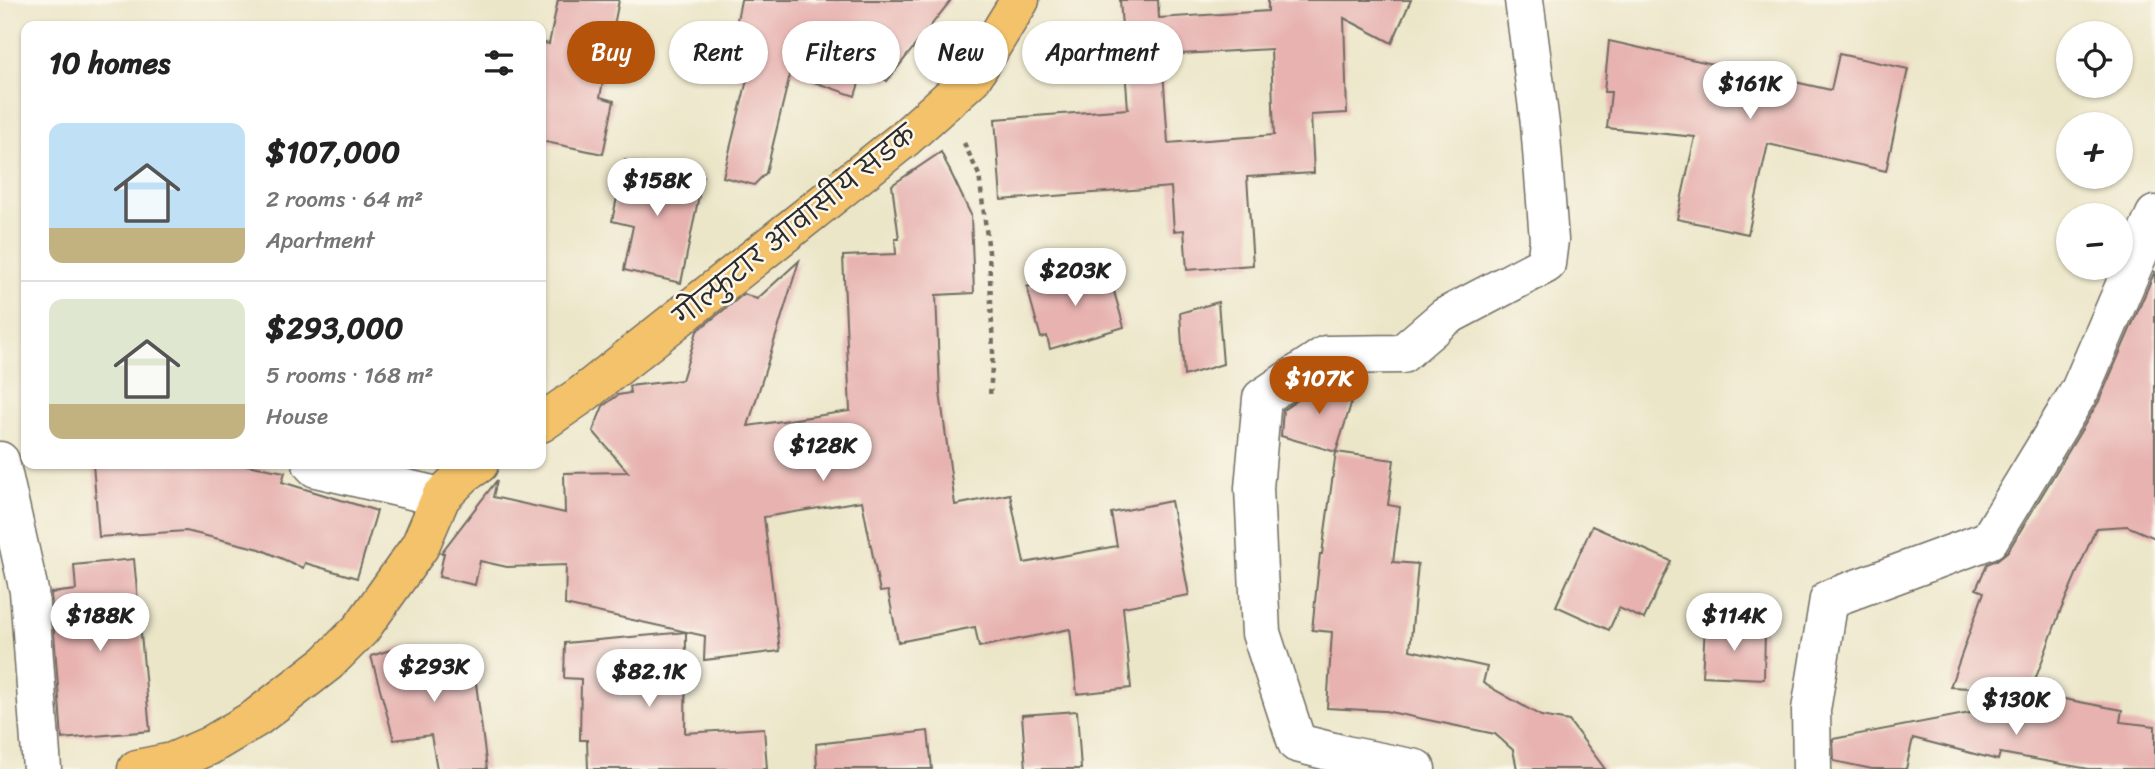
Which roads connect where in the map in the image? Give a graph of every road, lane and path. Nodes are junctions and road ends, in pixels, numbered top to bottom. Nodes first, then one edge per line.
1 (1020, 0) edge
2 (1524, 0) edge
3 (937, 110) junction
4 (2155, 215) edge
5 (990, 396) dead end
6 (546, 420) edge
7 (0, 461) edge
8 (320, 469) edge
9 (472, 469) edge
10 (441, 497) junction
11 (42, 769) edge
12 (137, 769) edge
13 (1416, 769) edge
14 (1812, 769) edge

1 - 3 main road, गोल्फुटार आवासीय सडक
2 - 13 street
3 - 5 path
3 - 6 main road, गोल्फुटार आवासीय सडक
4 - 14 street
7 - 11 street
8 - 10 street
9 - 10 main road
10 - 12 main road

